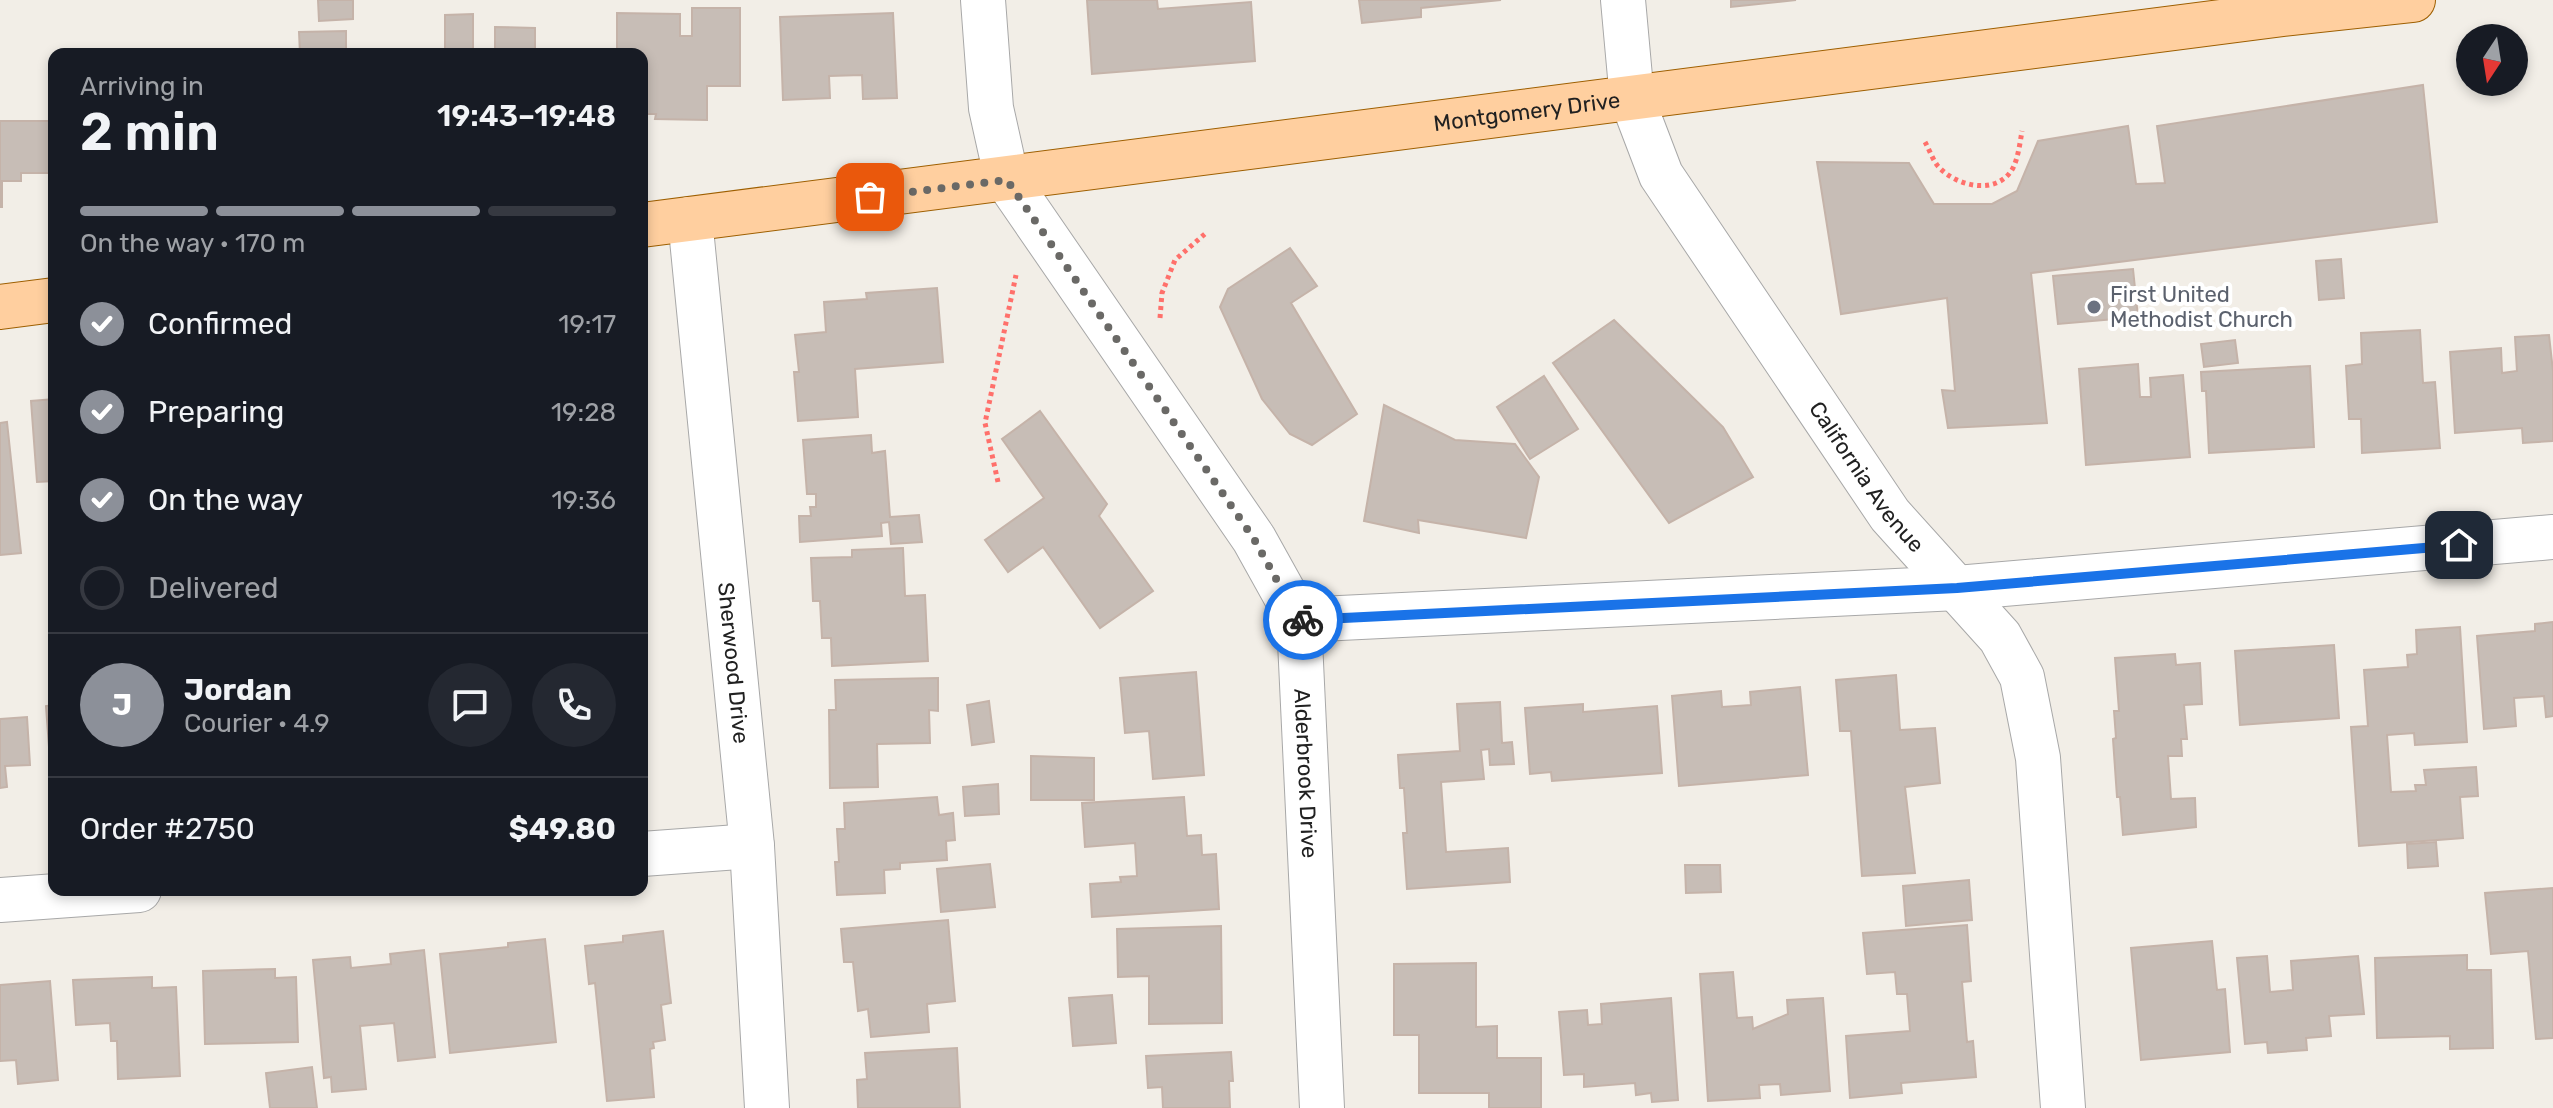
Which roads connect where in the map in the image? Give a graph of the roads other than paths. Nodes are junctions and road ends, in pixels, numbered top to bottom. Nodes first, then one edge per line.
1 (983, 0) edge
2 (1623, 0) edge
3 (2413, 0) edge
4 (2283, 7) edge
5 (1632, 99) junction
6 (1007, 180) junction
7 (690, 219) junction
8 (648, 224) edge
9 (48, 301) edge
10 (0, 307) edge
11 (2553, 537) edge
12 (1957, 588) junction
13 (1299, 620) junction
14 (752, 846) junction
15 (648, 854) edge
16 (56, 896) edge
17 (0, 900) edge
18 (767, 1108) edge
19 (1322, 1108) edge
20 (2063, 1108) edge

1 - 6 street, Alderbrook Drive
2 - 5 street, California Avenue
3 - 4 main road, Montgomery Drive
4 - 5 main road, Montgomery Drive
5 - 6 main road, Montgomery Drive
5 - 12 street, California Avenue
6 - 7 main road, Montgomery Drive
6 - 13 street, Alderbrook Drive
7 - 8 main road, Montgomery Drive
7 - 14 street, Sherwood Drive
9 - 10 main road
11 - 12 street
12 - 13 street
12 - 20 street, California Avenue
13 - 19 street, Alderbrook Drive
14 - 15 street
14 - 18 street, Sherwood Drive
16 - 17 street

